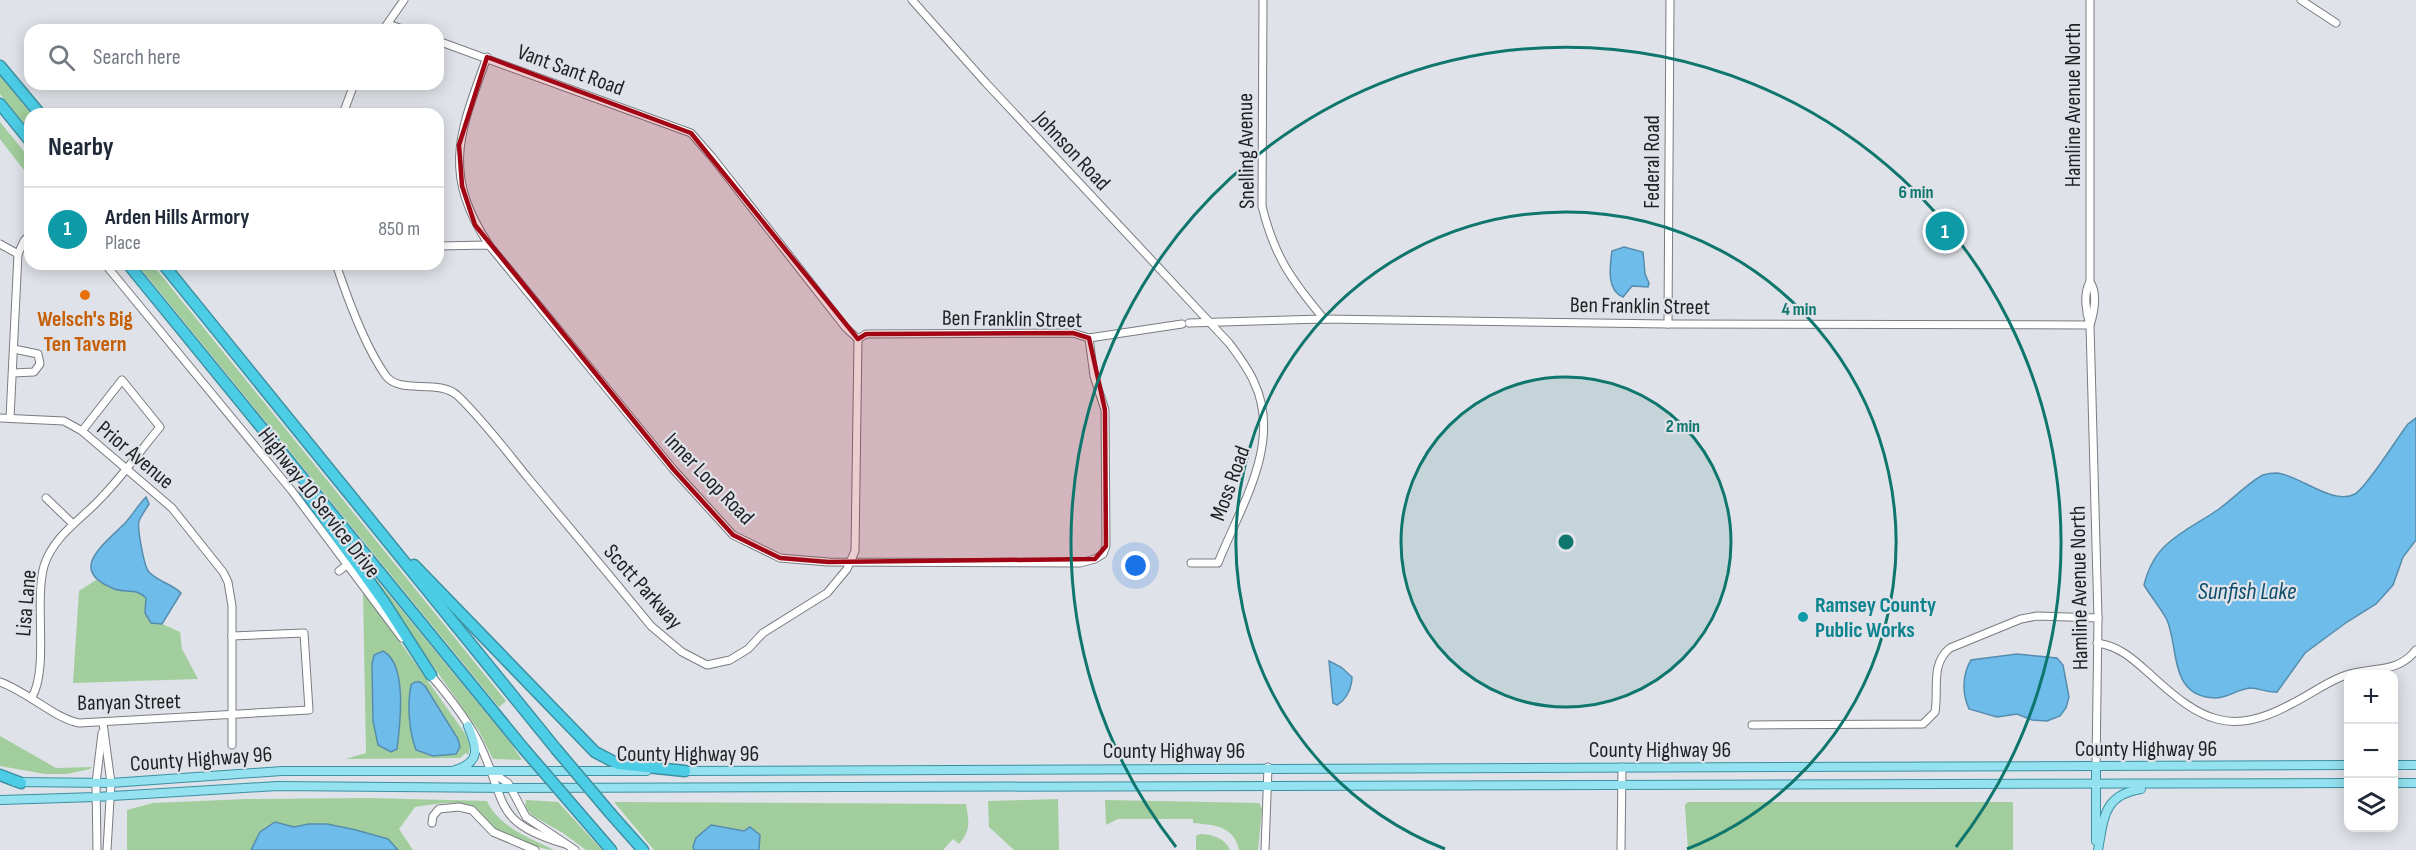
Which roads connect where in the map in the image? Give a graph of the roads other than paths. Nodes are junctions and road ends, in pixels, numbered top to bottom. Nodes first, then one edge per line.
1 (404, 0) edge
2 (912, 0) edge
3 (1263, 0) edge
4 (1670, 0) edge
5 (2090, 0) edge
6 (2301, 0) edge
7 (2336, 23) dead end
8 (387, 24) edge
9 (444, 43) edge
10 (487, 57) junction
11 (0, 66) edge
12 (352, 90) edge
13 (0, 104) edge
14 (35, 108) edge
15 (345, 108) edge
16 (24, 134) edge
17 (24, 241) edge
18 (0, 244) edge
19 (489, 245) junction
20 (444, 246) edge
21 (18, 254) junction
22 (110, 270) edge
23 (133, 270) edge
24 (168, 270) edge
25 (338, 270) edge
26 (1324, 319) junction
27 (1209, 322) junction
28 (1668, 324) junction
29 (2091, 325) junction
30 (1089, 338) junction
31 (858, 339) junction
32 (14, 348) junction
33 (13, 373) junction
34 (0, 418) edge
35 (10, 418) junction
36 (82, 431) junction
37 (271, 440) junction
38 (126, 469) junction
39 (46, 498) dead end
40 (370, 520) junction
41 (73, 524) junction
42 (851, 562) junction
43 (1191, 563) dead end
44 (347, 565) junction
45 (339, 571) dead end
46 (2098, 618) junction
47 (232, 636) junction
48 (2097, 643) junction
49 (2416, 650) edge
50 (431, 675) junction
51 (0, 682) edge
52 (33, 697) junction
53 (232, 715) junction
54 (103, 723) junction
55 (1752, 725) dead end
56 (468, 726) junction
57 (232, 745) dead end
58 (2344, 765) edge
59 (2398, 765) edge
60 (2416, 765) edge
61 (1268, 767) junction
62 (1622, 767) junction
63 (2096, 767) junction
64 (443, 771) junction
65 (685, 771) junction
66 (491, 772) junction
67 (0, 775) edge
68 (0, 780) edge
69 (21, 783) junction
70 (96, 783) junction
71 (111, 783) junction
72 (2344, 783) edge
73 (2398, 783) edge
74 (2416, 783) edge
75 (2167, 784) junction
76 (1622, 785) junction
77 (2096, 785) junction
78 (1268, 786) junction
79 (495, 788) junction
80 (511, 788) junction
81 (109, 796) junction
82 (96, 797) junction
83 (0, 800) edge
84 (432, 823) dead end
85 (565, 844) junction
86 (97, 850) edge
87 (107, 850) edge
88 (535, 850) edge
89 (575, 850) edge
90 (611, 850) edge
91 (643, 850) edge
92 (1265, 850) edge
93 (1621, 850) edge
94 (2097, 850) edge

1 - 8 street
2 - 27 street, Johnson Road
3 - 26 street, Snelling Avenue
4 - 28 street, Federal Road
5 - 29 street, Hamline Avenue North
6 - 7 street
9 - 10 street, Vant Sant Road
10 - 19 street, Inner Loop Road
10 - 31 street, Vant Sant Road
11 - 14 highway
12 - 15 street
13 - 16 highway
17 - 21 street
18 - 21 street
19 - 20 street
19 - 42 street, Inner Loop Road
21 - 32 street
22 - 44 street, Highway 10 Service Drive
23 - 37 highway
24 - 40 highway
25 - 42 street, Scott Parkway
26 - 27 street, Ben Franklin Street
26 - 28 street, Ben Franklin Street
27 - 30 street, Ben Franklin Street
27 - 43 street, Moss Road
28 - 29 street, Ben Franklin Street
29 - 46 street, Hamline Avenue North
30 - 31 street, Ben Franklin Street
30 - 42 street, Inner Loop Road
31 - 42 street, Scott Parkway
32 - 33 street
32 - 33 street
33 - 35 street
34 - 35 street, Prior Avenue
35 - 36 street, Prior Avenue
36 - 38 street, Prior Avenue
36 - 38 street, Lisa Lane
37 - 50 highway
37 - 90 highway, bridge
38 - 41 street, Lisa Lane
38 - 47 street, Prior Avenue
39 - 41 street
40 - 65 highway
40 - 91 highway, bridge
41 - 52 street, Lisa Lane
44 - 45 street
44 - 50 street, Highway 10 Service Drive
46 - 48 street, Hamline Avenue North
46 - 55 street
47 - 53 street, Prior Avenue
47 - 53 street, Banyan Street
48 - 49 street
48 - 63 street, Hamline Avenue North
50 - 56 street, Highway 10 Service Drive
51 - 52 street, Banyan Street
52 - 54 street, Banyan Street
53 - 54 street, Banyan Street
53 - 57 street, Prior Avenue
54 - 70 street
54 - 71 street
56 - 64 main road
56 - 66 street, Highway 10 Service Drive
58 - 63 main road, County Highway 96
59 - 60 main road
61 - 62 main road, County Highway 96
61 - 65 main road, County Highway 96
61 - 78 street
62 - 63 main road, County Highway 96
62 - 76 street
63 - 77 main road, Hamline Avenue North
64 - 66 main road, County Highway 96
64 - 71 main road, County Highway 96
65 - 66 main road, County Highway 96
66 - 79 street, Highway 10 Service Drive
66 - 80 street
67 - 69 highway
68 - 69 main road, County Highway 96
69 - 70 main road, County Highway 96
70 - 71 main road, County Highway 96
70 - 82 street
71 - 81 street
72 - 75 main road, County Highway 96
73 - 74 main road
75 - 77 main road, County Highway 96
75 - 94 main road
76 - 77 main road, County Highway 96
76 - 78 main road, County Highway 96
76 - 93 street
77 - 94 main road, Hamline Avenue North
78 - 80 main road, County Highway 96
78 - 92 street
79 - 80 main road, County Highway 96
79 - 81 main road, County Highway 96
79 - 85 street, Highway 10 Service Drive
80 - 85 street
81 - 82 main road, County Highway 96
81 - 87 street
82 - 83 main road, County Highway 96
82 - 86 street
84 - 88 street
85 - 89 street

